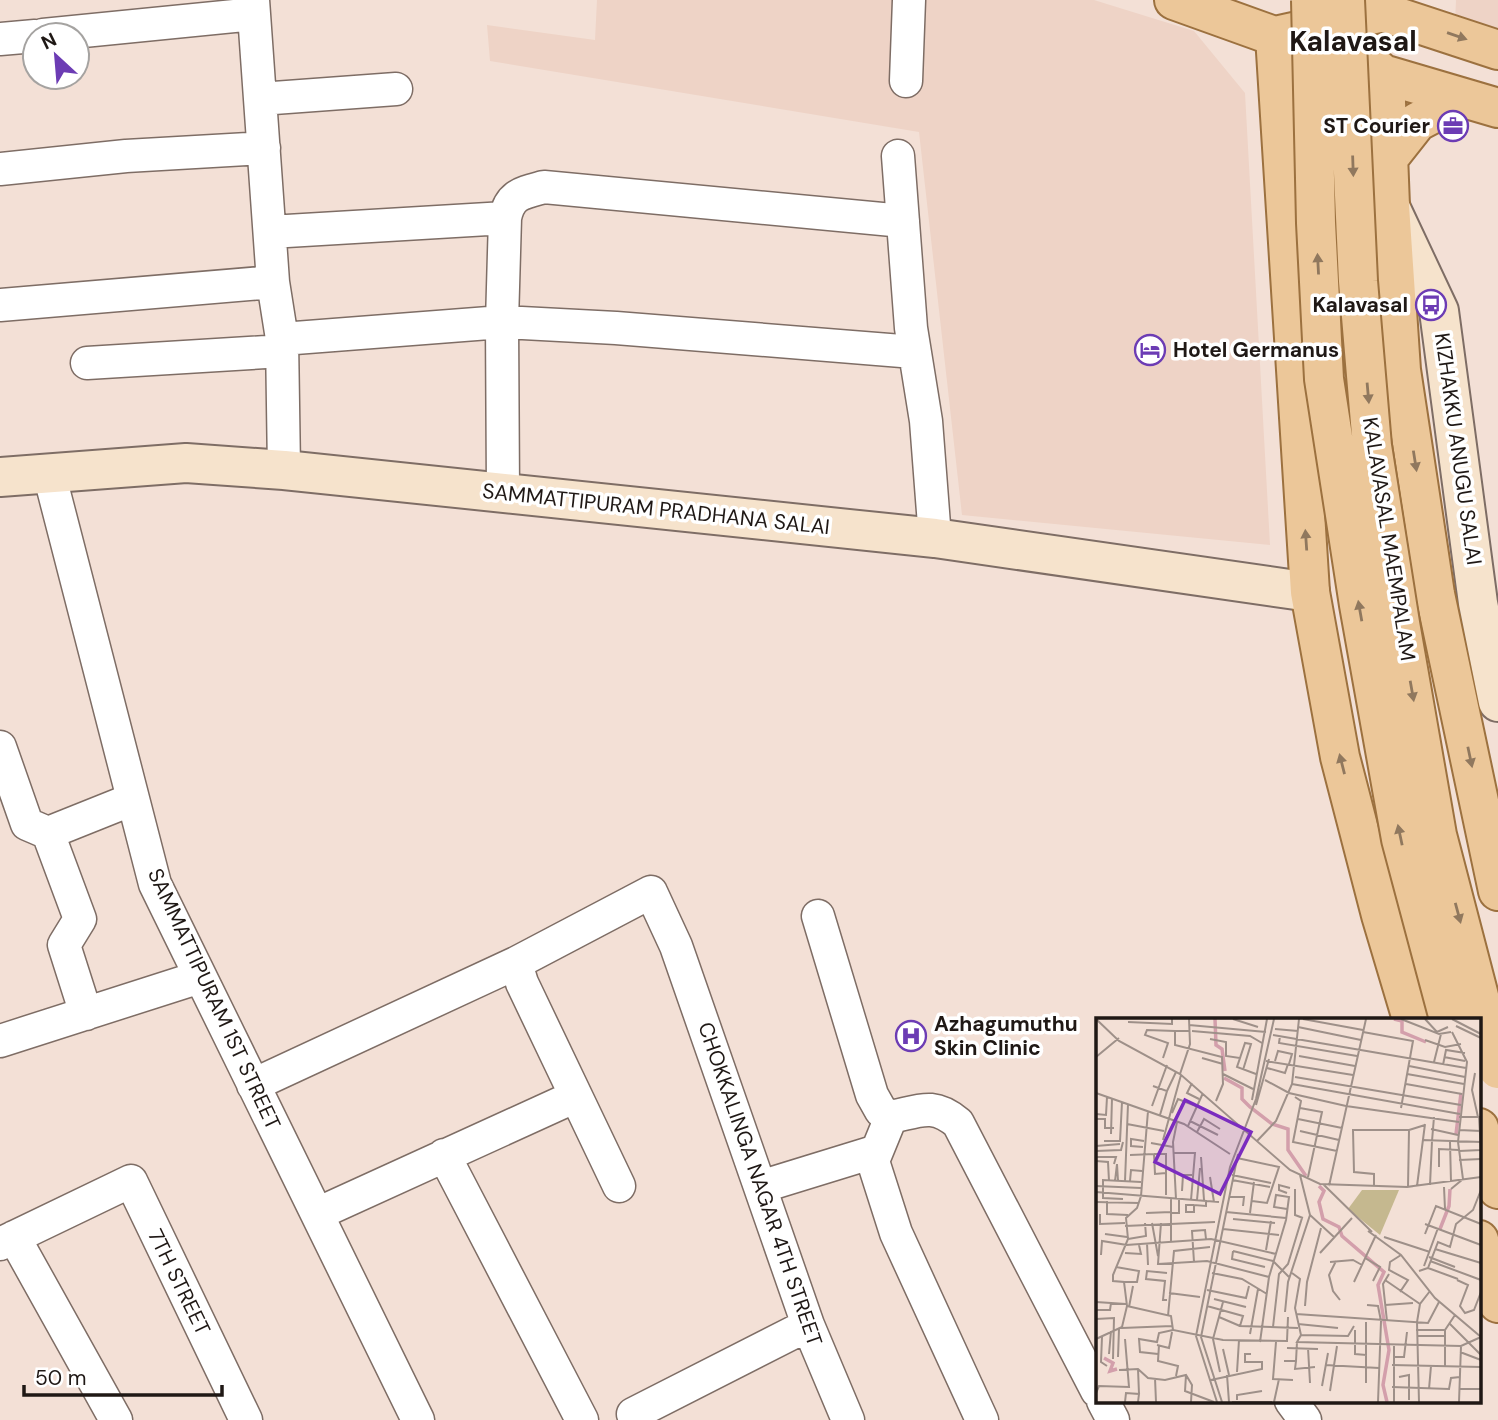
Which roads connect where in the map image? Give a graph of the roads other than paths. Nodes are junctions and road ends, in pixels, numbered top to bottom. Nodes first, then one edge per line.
1 (909, 0) edge
2 (1185, 4) edge
3 (1325, 5) edge
4 (254, 7) edge
5 (1401, 9) edge
6 (91, 29) edge
7 (1275, 36) junction
8 (21, 37) edge
9 (0, 39) edge
10 (1498, 50) edge
11 (1385, 76) junction
12 (906, 81) dead end
13 (396, 89) dead end
14 (261, 99) junction
15 (1481, 103) edge
16 (264, 148) junction
17 (898, 156) dead end
18 (1387, 160) junction
19 (0, 169) edge
20 (1390, 206) junction
21 (505, 218) junction
22 (903, 221) junction
23 (270, 232) junction
24 (272, 282) junction
25 (1292, 291) junction
26 (0, 305) edge
27 (502, 322) junction
28 (282, 345) junction
29 (914, 352) junction
30 (88, 363) dead end
31 (284, 470) junction
32 (49, 474) junction
33 (0, 477) edge
34 (503, 493) junction
35 (935, 538) junction
36 (1310, 592) junction
37 (1488, 603) edge
38 (1498, 702) edge
39 (0, 747) edge
40 (133, 799) junction
41 (48, 833) junction
42 (1498, 891) edge
43 (818, 916) dead end
44 (516, 963) junction
45 (200, 977) junction
46 (86, 1014) junction
47 (1412, 1018) edge
48 (1450, 1018) edge
49 (0, 1041) edge
50 (1498, 1069) edge
51 (253, 1085) junction
52 (576, 1096) junction
53 (891, 1117) junction
54 (1480, 1131) edge
55 (877, 1152) junction
56 (444, 1155) junction
57 (619, 1186) dead end
58 (760, 1186) junction
59 (1498, 1189) edge
60 (317, 1214) junction
61 (7, 1240) edge
62 (1480, 1243) edge
63 (1498, 1303) edge
64 (808, 1325) junction
65 (1096, 1389) edge
66 (1103, 1402) edge
67 (1292, 1402) edge
68 (116, 1420) edge
69 (246, 1420) edge
70 (418, 1420) edge
71 (582, 1420) edge
72 (635, 1420) edge
73 (848, 1420) edge
74 (982, 1420) edge
75 (1113, 1420) edge
76 (1305, 1420) edge

1 - 12 street
2 - 7 main road
2 - 25 main road
3 - 5 main road
3 - 7 main road
3 - 11 main road
48 -> 3 main road, KALAVASAL MAEMPALAM, bridge
3 -> 50 main road, KALAVASAL MAEMPALAM, bridge
4 - 6 street
4 - 14 street
5 -> 10 main road
7 - 11 main road
7 - 25 main road
8 - 9 street
11 - 15 main road
11 - 18 main road
13 - 14 street
14 - 16 street
15 - 18 main road
16 - 19 street
16 - 23 street
17 - 22 street
18 - 20 main road
20 - 37 street, KIZHAKKU ANUGU SALAI
20 -> 42 main road
21 - 22 street
21 - 23 street
21 - 27 street
22 - 29 street
23 - 24 street
24 - 26 street
24 - 28 street
36 -> 25 main road
27 - 28 street
27 - 29 street
27 - 34 street
28 - 30 street
28 - 31 street
29 - 35 street
31 - 32 street, SAMMATTIPURAM PRADHANA SALAI
31 - 34 street, SAMMATTIPURAM PRADHANA SALAI
32 - 33 street, SAMMATTIPURAM PRADHANA SALAI
32 - 40 street, SAMMATTIPURAM 1ST STREET
34 - 35 street, SAMMATTIPURAM PRADHANA SALAI
35 - 36 street, SAMMATTIPURAM PRADHANA SALAI
47 -> 36 main road
37 - 38 street, KIZHAKKU ANUGU SALAI
39 - 41 street
40 - 41 street
40 - 45 street, SAMMATTIPURAM 1ST STREET
41 - 46 street
43 - 53 street
44 - 51 street
44 - 52 street
44 - 58 street, CHOKKALINGA NAGAR 4TH STREET
45 - 46 street
45 - 51 street, SAMMATTIPURAM 1ST STREET
46 - 49 street
51 - 60 street, SAMMATTIPURAM 1ST STREET
52 - 56 street
52 - 57 street
53 - 55 street
53 - 65 street
54 - 59 main road
55 - 58 street
55 - 74 street
56 - 60 street
56 - 71 street
58 - 64 street, CHOKKALINGA NAGAR 4TH STREET
60 - 70 street, SAMMATTIPURAM 1ST STREET
61 - 68 street
61 - 69 street, 7TH STREET
62 - 63 main road
64 - 72 street
64 - 73 street, CHOKKALINGA NAGAR 4TH STREET
66 - 75 street
67 - 76 street

